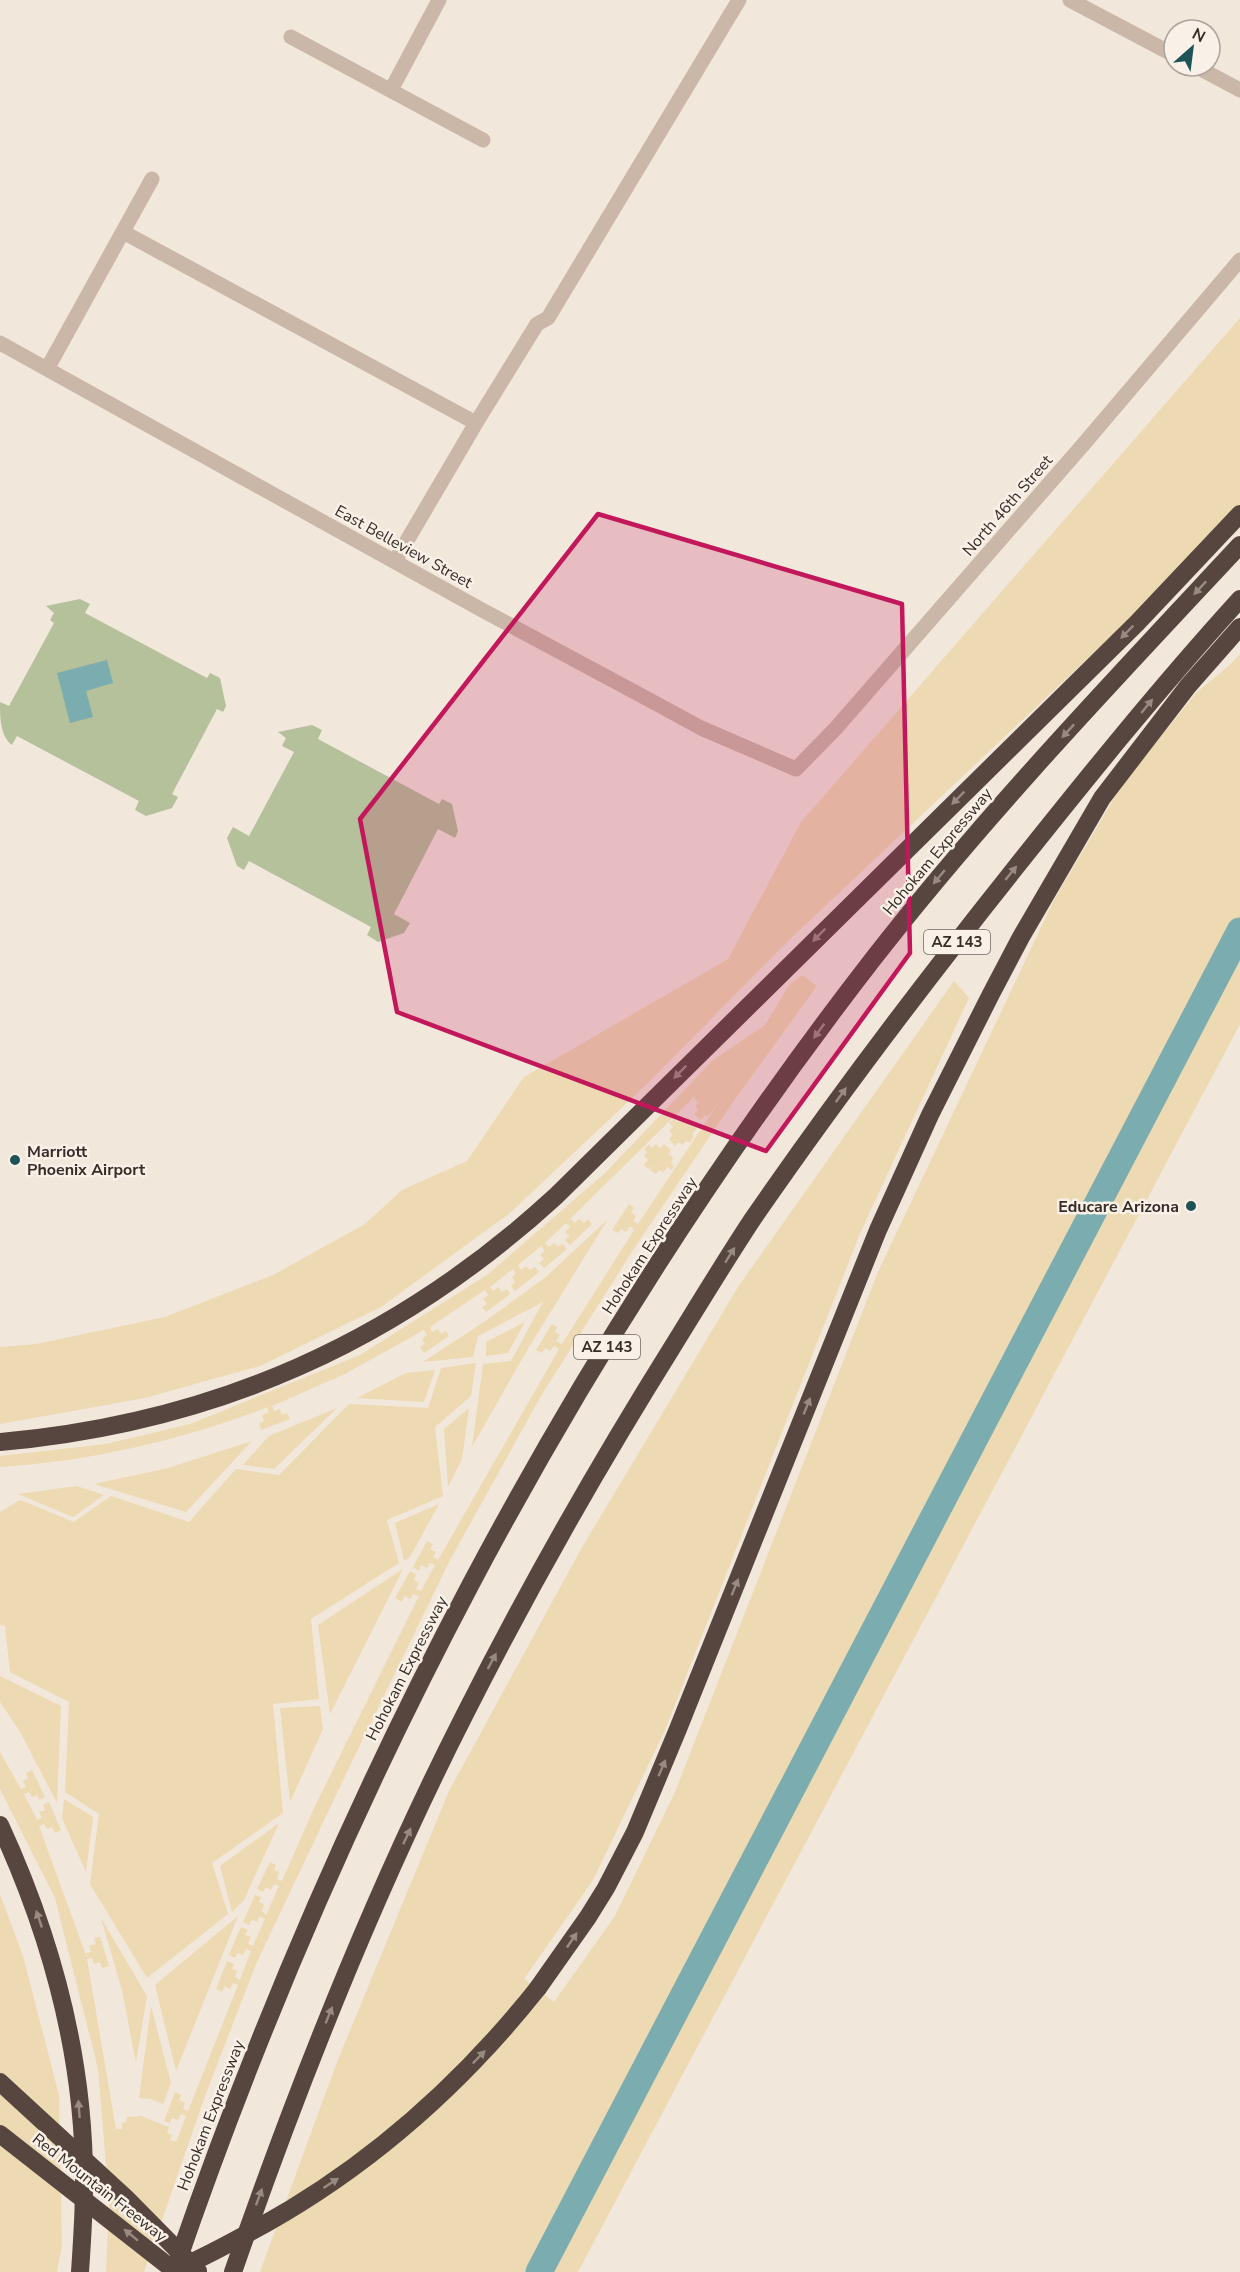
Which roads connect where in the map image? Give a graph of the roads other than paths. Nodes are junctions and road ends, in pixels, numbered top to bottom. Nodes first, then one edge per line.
1 (439, 0) edge
2 (739, 0) edge
3 (1070, 0) edge
4 (291, 37) dead end
5 (1162, 49) edge
6 (1218, 78) edge
7 (391, 90) junction
8 (1240, 90) edge
9 (483, 140) dead end
10 (152, 179) dead end
11 (123, 232) junction
12 (1240, 260) edge
13 (0, 343) edge
14 (47, 369) junction
15 (476, 423) junction
16 (1240, 514) edge
17 (1240, 545) edge
18 (395, 561) junction
19 (1240, 599) edge
20 (1240, 627) edge
21 (796, 769) joint
22 (0, 1442) edge
23 (0, 1825) edge
24 (0, 2082) edge
25 (0, 2134) edge
26 (80, 2272) edge
27 (173, 2272) edge
28 (199, 2272) edge
29 (233, 2272) edge

1 - 7 street
2 - 15 street
3 - 5 street
4 - 7 street
6 - 8 street
7 - 9 street
10 - 11 street
11 - 14 street
11 - 15 street
12 - 21 street, North 46th Street
13 - 14 street, East Belleview Street
14 - 18 street, East Belleview Street
15 - 18 street
16 -> 22 highway
17 -> 27 highway, Hohokam Expressway / AZ 143
18 - 21 street, East Belleview Street
29 -> 19 highway, AZ 143
27 -> 20 highway, bridge
26 -> 23 highway
24 - 28 highway, bridge
27 -> 25 highway, Red Mountain Freeway, bridge

